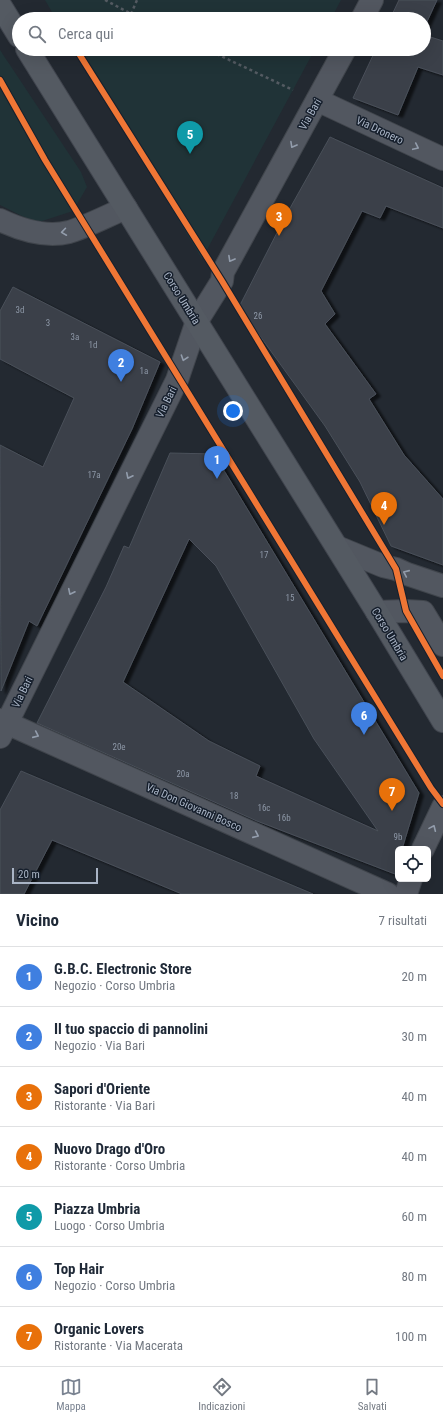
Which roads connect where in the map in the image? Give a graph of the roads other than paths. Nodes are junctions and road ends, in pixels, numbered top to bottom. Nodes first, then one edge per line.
1 (372, 0) edge
2 (0, 5) edge
3 (366, 12) edge
4 (12, 25) edge
5 (31, 56) edge
6 (341, 56) edge
7 (318, 100) junction
8 (443, 159) edge
9 (126, 208) junction
10 (0, 220) edge
11 (197, 322) junction
12 (337, 547) junction
13 (443, 586) edge
14 (377, 612) junction
15 (443, 645) edge
16 (443, 717) edge
17 (2, 726) edge
18 (443, 807) edge
19 (424, 846) edge
20 (410, 882) edge
21 (388, 894) edge
22 (406, 894) edge

1 - 3 street
2 - 4 main road
5 - 9 main road, Corso Umbria
6 - 7 street, Via Bari
7 -> 8 street, Via Dronero
7 -> 11 street, Via Bari
9 -> 10 street
9 - 11 main road, Corso Umbria
11 - 12 main road, Corso Umbria
11 -> 17 street, Via Bari
13 -> 12 street
12 - 14 main road, Corso Umbria
14 - 15 street
14 - 16 main road, Corso Umbria
17 -> 21 street, Via Don Giovanni Bosco
19 -> 18 street
20 - 22 street

